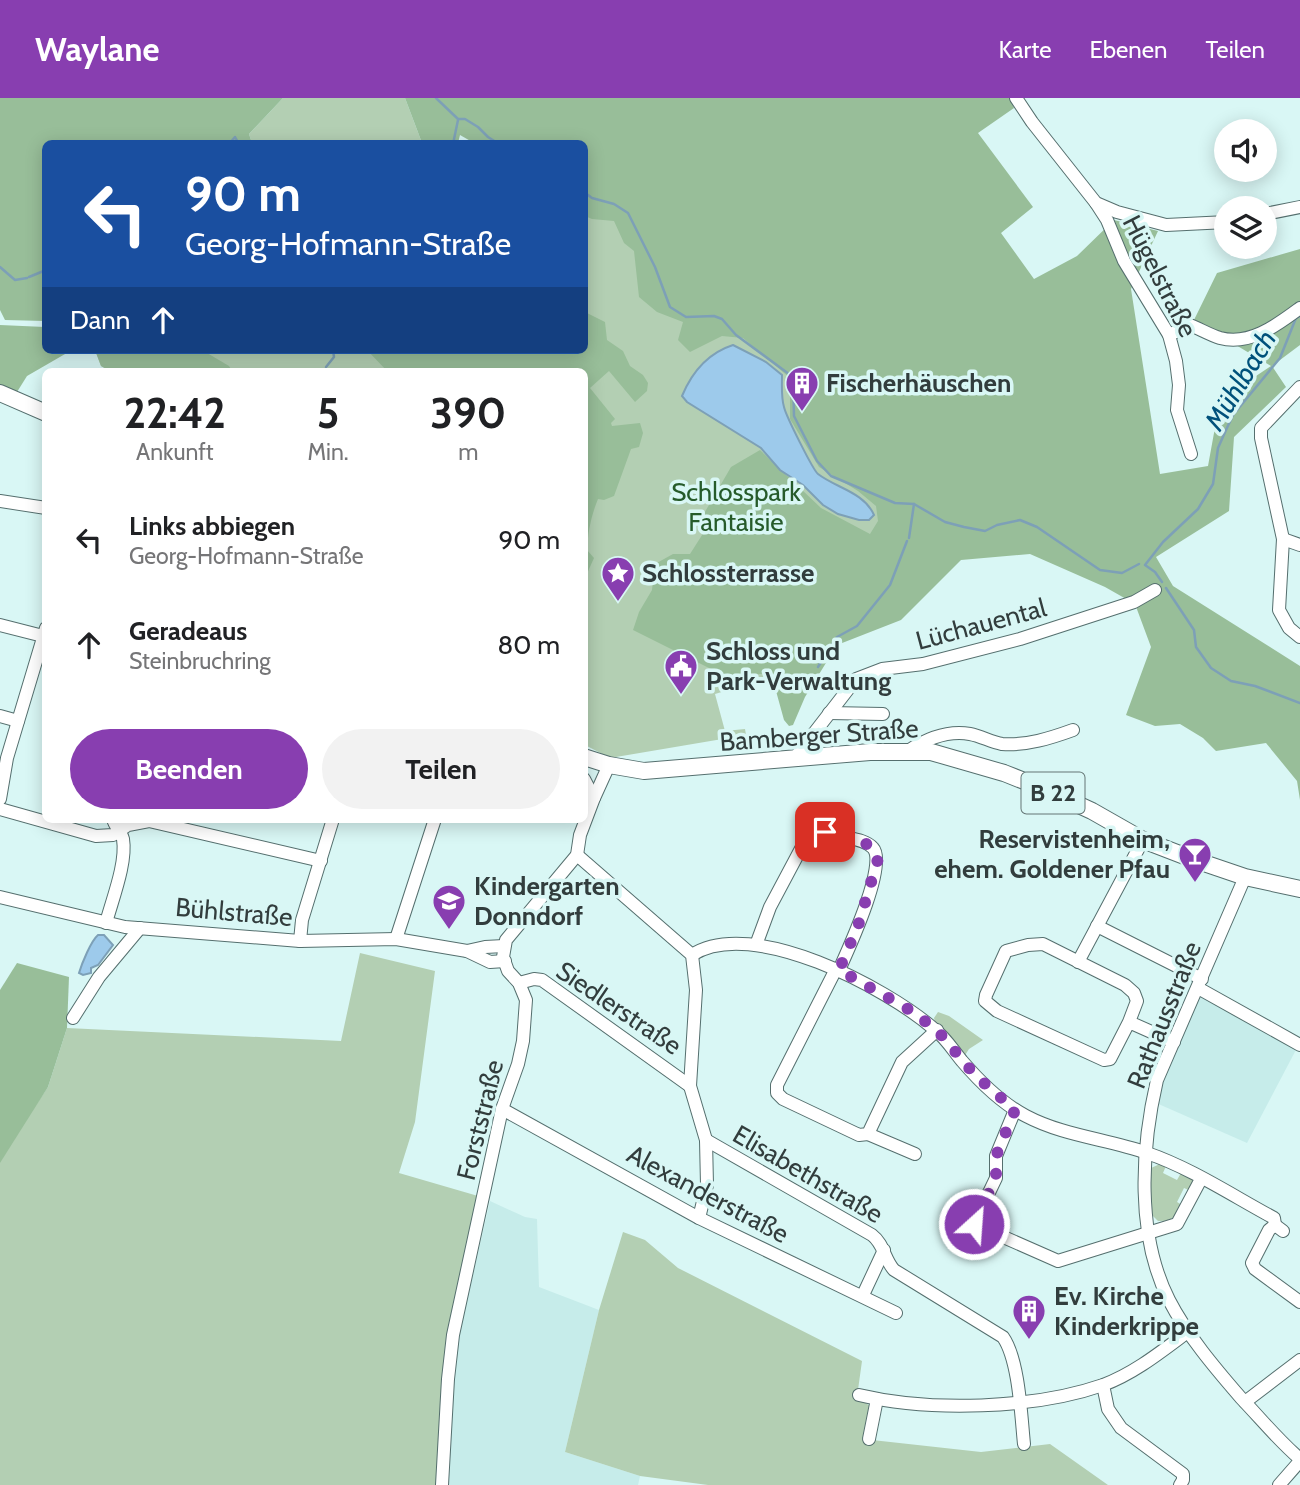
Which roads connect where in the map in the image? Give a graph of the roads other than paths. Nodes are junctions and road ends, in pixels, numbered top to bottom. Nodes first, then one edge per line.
1 (1016, 98) edge
2 (1096, 203) junction
3 (1300, 207) edge
4 (1277, 212) edge
5 (1214, 223) edge
6 (1300, 308) edge
7 (1169, 335) junction
8 (1300, 387) edge
9 (0, 393) edge
10 (42, 411) edge
11 (1191, 454) dead end
12 (0, 500) edge
13 (42, 507) edge
14 (1283, 539) junction
15 (1300, 545) edge
16 (1155, 590) dead end
17 (0, 625) edge
18 (42, 632) edge
19 (1300, 637) edge
20 (42, 639) edge
21 (829, 713) junction
22 (883, 714) dead end
23 (0, 716) edge
24 (18, 721) junction
25 (1073, 730) dead end
26 (908, 751) junction
27 (794, 759) junction
28 (596, 761) edge
29 (588, 786) edge
30 (594, 798) junction
31 (0, 799) edge
32 (0, 809) edge
33 (588, 814) edge
34 (42, 821) edge
35 (50, 823) edge
36 (138, 823) edge
37 (158, 823) edge
38 (332, 823) edge
39 (434, 823) edge
40 (585, 823) edge
41 (117, 825) edge
42 (1143, 840) junction
43 (577, 855) junction
44 (321, 861) junction
45 (1245, 877) junction
46 (1300, 889) edge
47 (0, 897) edge
48 (106, 923) junction
49 (1097, 926) junction
50 (140, 928) junction
51 (396, 939) junction
52 (300, 941) junction
53 (756, 945) junction
54 (505, 946) junction
55 (467, 951) junction
56 (692, 955) junction
57 (505, 961) junction
58 (1078, 961) junction
59 (837, 969) junction
60 (519, 983) junction
61 (1200, 983) junction
62 (73, 1018) dead end
63 (1129, 1022) junction
64 (937, 1030) junction
65 (1174, 1042) junction
66 (1300, 1045) edge
67 (690, 1086) junction
68 (502, 1109) junction
69 (1015, 1110) junction
70 (868, 1134) junction
71 (706, 1140) junction
72 (1145, 1152) junction
73 (915, 1154) dead end
74 (1201, 1179) junction
75 (699, 1218) junction
76 (1149, 1232) junction
77 (884, 1250) junction
78 (863, 1295) junction
79 (1300, 1302) edge
80 (896, 1312) dead end
81 (1189, 1331) junction
82 (1300, 1360) edge
83 (1103, 1385) junction
84 (859, 1395) dead end
85 (877, 1399) junction
86 (1245, 1402) junction
87 (1020, 1403) junction
88 (869, 1439) dead end
89 (1024, 1444) dead end
90 (1300, 1460) edge
91 (442, 1485) edge
92 (1180, 1485) edge
93 (1279, 1485) edge

1 - 2 street, Hügelstraße
2 - 5 street
2 - 7 street, Hügelstraße
3 - 4 street
6 - 7 street
7 - 11 street, Hügelstraße
8 - 14 street
9 - 10 main road
12 - 13 street
14 - 15 street
14 - 19 street
16 - 21 street, Lüchauental
17 - 18 street
20 - 24 street
21 - 22 street
21 - 27 street, Lüchauental
23 - 24 street
24 - 31 street
25 - 26 street
26 - 27 main road, Bamberger Straße / B 22
26 - 42 main road, Bamberger Straße / B 22
27 - 28 main road, Bamberger Straße / B 22
28 - 30 street
29 - 30 street
30 - 33 street
32 - 34 street
35 - 41 street
36 - 41 street
37 - 44 street
38 - 44 street
39 - 51 street
40 - 43 street
41 - 48 street
42 - 45 main road, Bamberger Straße / B 22
42 - 49 street
43 - 54 street
43 - 56 street
44 - 52 street
45 - 46 main road, Bamberger Straße / B 22
45 - 61 street, Rathausstraße
47 - 48 street, Bühlstraße
48 - 50 street, Bühlstraße
49 - 58 street
49 - 61 street
50 - 52 street, Bühlstraße
50 - 62 street
51 - 52 street, Bühlstraße
51 - 55 street, Bühlstraße
53 - 56 street
53 - 59 street
53 - 59 street
54 - 55 street, Bühlstraße
54 - 57 street
55 - 57 street, Bühlstraße
56 - 67 street
57 - 60 street, Forststraße
58 - 63 street
58 - 63 street
59 - 64 street
59 - 70 street
60 - 67 street, Siedlerstraße
60 - 68 street, Forststraße
61 - 65 street, Rathausstraße
61 - 66 street
63 - 65 street
64 - 69 street
64 - 70 street
65 - 72 street, Rathausstraße
67 - 71 street
68 - 75 street, Alexanderstraße
68 - 91 street, Forststraße
69 - 72 street
69 - 76 street
70 - 73 street
71 - 75 street
71 - 77 street, Elisabethstraße
72 - 74 street
72 - 76 street, Rathausstraße
74 - 76 street
74 - 79 street
75 - 78 street, Alexanderstraße
76 - 81 street, Rathausstraße
77 - 78 street, Elisabethstraße
77 - 87 street, Elisabethstraße
78 - 80 street, Alexanderstraße
81 - 83 street
81 - 86 street, Rathausstraße
82 - 86 street
83 - 87 street
83 - 92 street
84 - 85 street
85 - 87 street
85 - 88 street
86 - 90 street, Rathausstraße
87 - 89 street, Elisabethstraße
90 - 93 street

